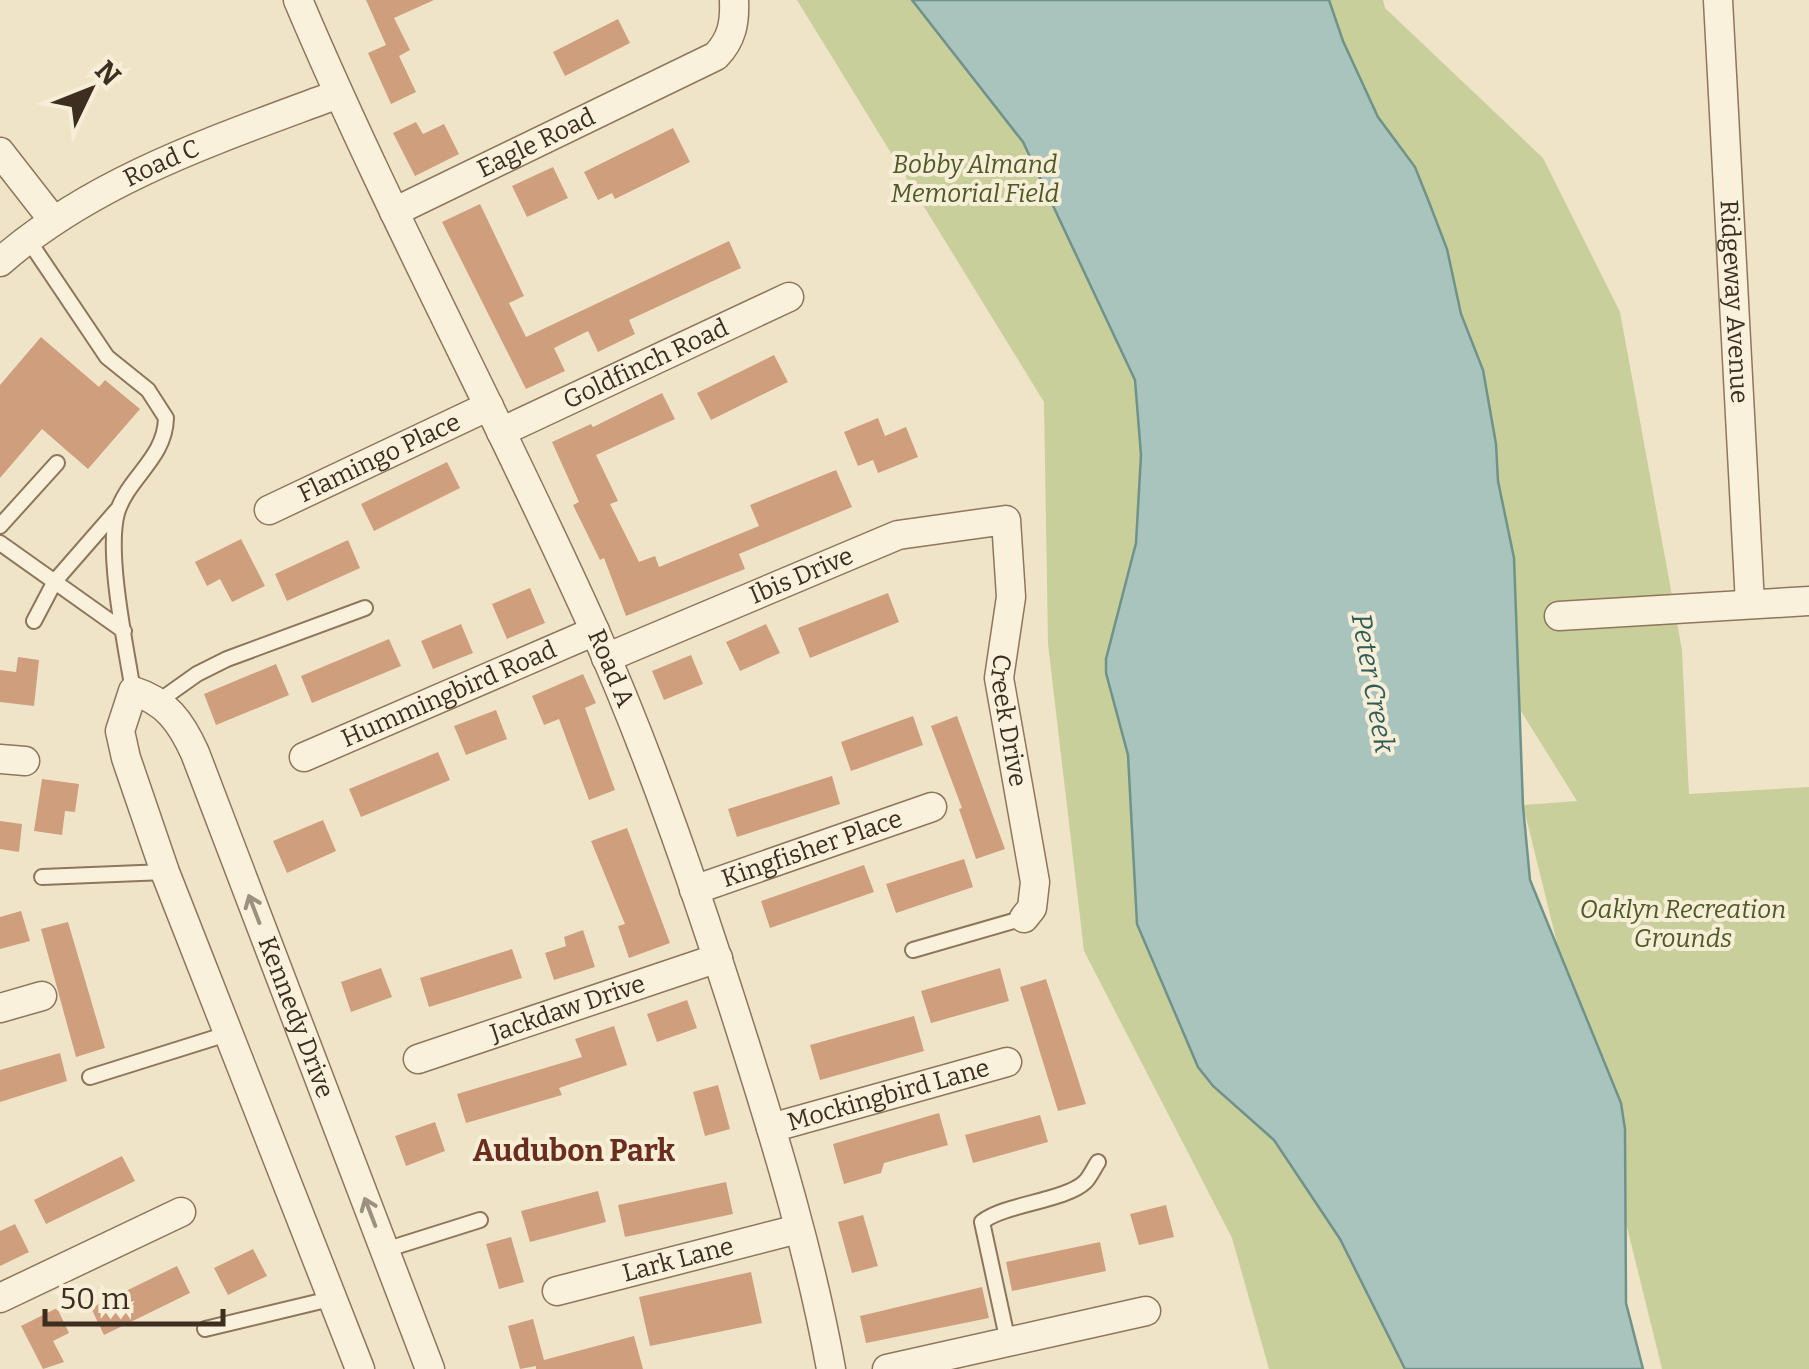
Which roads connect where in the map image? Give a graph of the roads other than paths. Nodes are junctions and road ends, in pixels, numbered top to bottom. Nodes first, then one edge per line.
1 (298, 0) edge
2 (734, 0) edge
3 (1718, 0) edge
4 (338, 94) junction
5 (0, 152) edge
6 (394, 212) junction
7 (53, 220) junction
8 (27, 238) junction
9 (0, 262) edge
10 (789, 296) dead end
11 (489, 406) junction
12 (502, 432) junction
13 (56, 462) dead end
14 (118, 508) junction
15 (269, 510) dead end
16 (1006, 520) joint
17 (0, 526) edge
18 (0, 542) edge
19 (55, 580) junction
20 (1809, 601) edge
21 (1750, 604) junction
22 (365, 608) dead end
23 (1559, 616) dead end
24 (34, 621) dead end
25 (124, 631) junction
26 (594, 631) junction
27 (606, 658) junction
28 (146, 696) junction
29 (304, 757) dead end
30 (932, 807) dead end
31 (165, 872) junction
32 (42, 876) dead end
33 (694, 890) junction
34 (1024, 918) joint
35 (913, 950) dead end
36 (718, 958) junction
37 (42, 996) dead end
38 (0, 1008) edge
39 (228, 1034) junction
40 (418, 1058) dead end
41 (1008, 1062) dead end
42 (90, 1077) dead end
43 (772, 1128) junction
44 (1098, 1162) dead end
45 (180, 1212) dead end
46 (480, 1220) dead end
47 (798, 1229) junction
48 (385, 1250) junction
49 (557, 1291) dead end
50 (0, 1298) edge
51 (330, 1299) junction
52 (1146, 1311) dead end
53 (205, 1329) dead end
54 (1008, 1342) junction
55 (360, 1369) edge
56 (430, 1369) edge
57 (831, 1369) edge
58 (887, 1369) edge

1 - 4 street, Road A
2 - 6 street, Eagle Road
3 - 21 street, Ridgeway Avenue
4 - 6 street, Road A
4 - 7 street, Road C
5 - 7 street
6 - 11 street, Road A
7 - 8 street, Road C
8 - 9 street, Road C
8 - 14 lane
10 - 12 street, Goldfinch Road
11 - 12 street, Road A
11 - 15 street, Flamingo Place
12 - 26 street, Road A
13 - 17 lane
14 - 19 lane
14 - 25 lane, Kennedy Drive
16 - 27 street, Ibis Drive
16 - 34 street, Creek Drive
18 - 19 lane
19 - 24 lane
19 - 25 lane
20 - 21 street
21 - 23 street
22 - 28 lane
25 - 28 lane, Kennedy Drive
26 - 27 street, Road A
26 - 29 street, Hummingbird Road
27 - 33 street, Road A
28 - 31 street, Kennedy Drive
48 -> 28 street, Kennedy Drive
30 - 33 street, Kingfisher Place
31 - 32 lane
31 - 39 street, Kennedy Drive
33 - 36 street, Road A
34 - 35 lane
36 - 40 street, Jackdaw Drive
36 - 43 street, Road A
37 - 38 street
39 - 42 lane
39 - 51 street, Kennedy Drive
41 - 43 street, Mockingbird Lane
43 - 47 street, Road A
44 - 54 lane
45 - 50 street
46 - 48 lane
47 - 49 street, Lark Lane
47 - 57 street, Road A
48 - 56 street, Kennedy Drive
51 - 53 lane
51 - 55 street, Kennedy Drive
52 - 54 street
54 - 58 street

